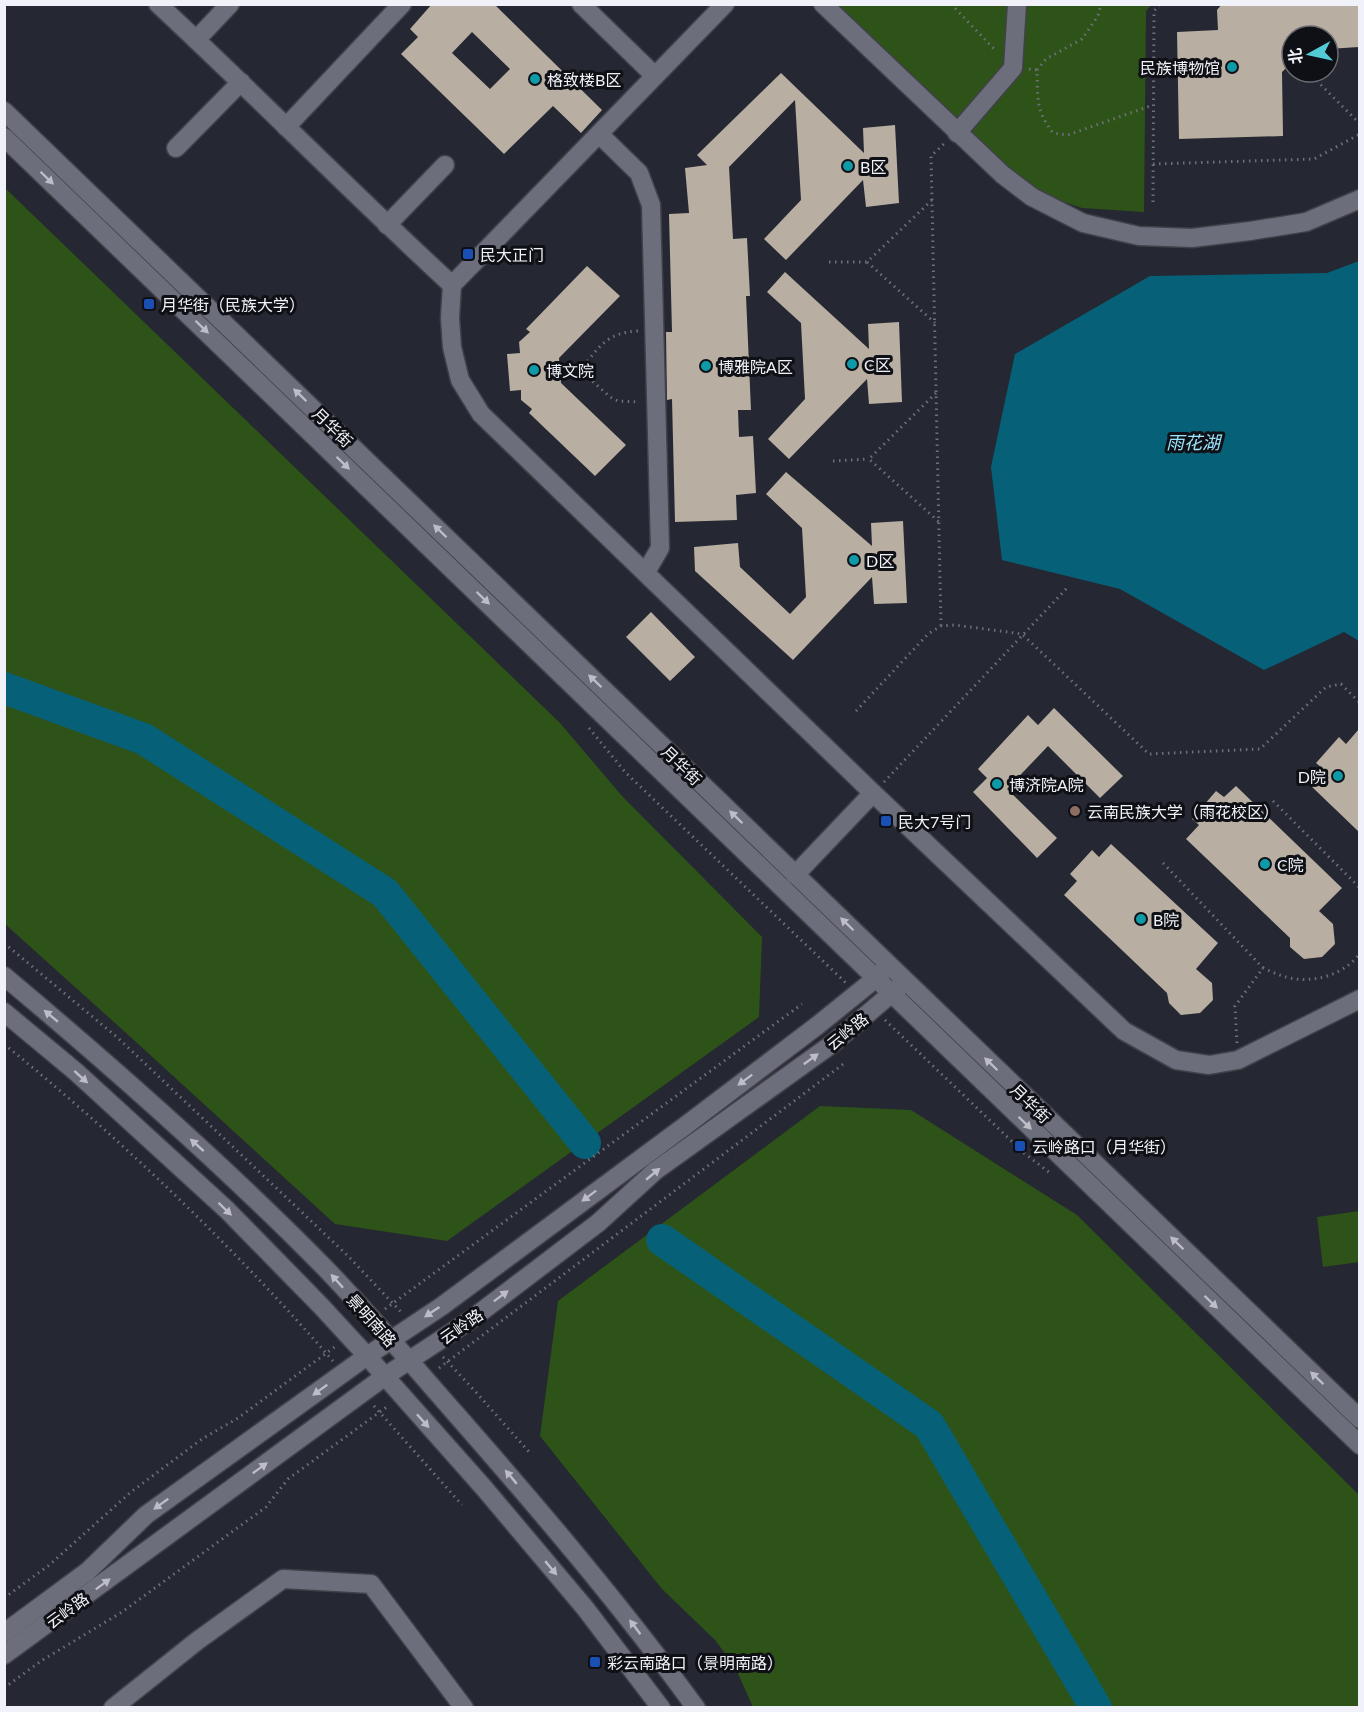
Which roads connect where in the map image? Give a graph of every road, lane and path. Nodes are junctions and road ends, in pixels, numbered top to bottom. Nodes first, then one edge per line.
1 (158, 4) edge
2 (230, 4) edge
3 (402, 4) edge
4 (581, 4) edge
5 (725, 4) edge
6 (823, 4) edge
7 (951, 4) edge
8 (1017, 4) edge
9 (1101, 4) edge
10 (1160, 4) edge
11 (196, 40) junction
12 (1013, 68) junction
13 (1037, 70) junction
14 (655, 76) junction
15 (241, 82) junction
16 (1320, 84) edge
17 (1153, 105) junction
18 (4, 111) edge
19 (1359, 124) edge
20 (286, 127) junction
21 (957, 133) junction
22 (599, 134) junction
23 (1359, 134) edge
24 (4, 137) edge
25 (176, 148) dead end
26 (1153, 164) junction
27 (445, 165) dead end
28 (1359, 199) edge
29 (932, 200) junction
30 (1153, 202) dead end
31 (387, 225) junction
32 (829, 262) dead end
33 (867, 262) junction
34 (452, 285) junction
35 (935, 323) junction
36 (654, 331) junction
37 (936, 393) junction
38 (656, 402) junction
39 (869, 459) junction
40 (833, 461) dead end
41 (939, 522) junction
42 (646, 572) junction
43 (1068, 587) dead end
44 (941, 626) junction
45 (1023, 634) junction
46 (1359, 703) edge
47 (856, 711) dead end
48 (873, 793) junction
49 (1273, 801) dead end
50 (1163, 863) dead end
51 (795, 874) junction
52 (1359, 888) edge
53 (1359, 952) edge
54 (889, 965) junction
55 (1263, 968) junction
56 (4, 976) edge
57 (875, 979) junction
58 (905, 981) junction
59 (892, 995) junction
60 (1359, 999) edge
61 (802, 1004) dead end
62 (4, 1012) edge
63 (4, 1044) edge
64 (1238, 1060) junction
65 (372, 1319) junction
66 (349, 1336) junction
67 (390, 1340) junction
68 (326, 1353) junction
69 (367, 1356) junction
70 (408, 1361) junction
71 (344, 1373) junction
72 (384, 1377) junction
73 (363, 1394) junction
74 (1359, 1419) edge
75 (1359, 1445) edge
76 (462, 1505) dead end
77 (4, 1598) edge
78 (4, 1633) edge
79 (4, 1655) edge
80 (691, 1701) edge
81 (113, 1707) edge
82 (464, 1707) edge
83 (661, 1707) edge
84 (670, 1707) edge

1 - 11 street
2 - 11 street
3 - 20 street
4 - 14 street
5 - 14 street
6 - 21 street
7 - 12 path
8 - 12 street
9 - 13 path
10 - 17 path
11 - 15 street
12 - 13 path
12 - 21 street
13 - 17 path
14 - 22 street
15 - 20 street
15 - 25 street
16 - 19 path
17 - 26 path
51 -> 18 street, 月华街
20 - 31 street
21 - 28 street
21 - 29 path
22 - 34 street
22 - 36 street
23 - 26 path
24 -> 57 street, 月华街
26 - 30 path
27 - 31 street
29 - 33 path
29 - 35 path
31 - 34 street
32 - 33 path
33 - 35 path
34 - 42 street
35 - 37 path
36 - 38 street
36 - 38 path
37 - 39 path
37 - 41 path
38 - 42 street
39 - 40 path
39 - 41 path
41 - 44 path
42 - 48 street
43 - 45 path
44 - 45 path
44 - 47 path
45 - 46 path
45 - 48 path
48 - 51 street
48 - 64 street
49 - 52 path
50 - 55 path
54 -> 51 street, 月华街
53 - 55 path
54 - 57 street, 云岭路
54 - 58 street, 月华街
55 - 64 path
65 -> 56 street, 景明南路
57 - 59 street, 月华街
57 -> 67 street, 云岭路
58 - 59 street, 云岭路
74 -> 58 street, 月华街
70 -> 59 street, 云岭路
59 -> 75 street, 月华街
60 - 64 street
61 - 65 path
62 -> 66 street, 景明南路
63 - 68 path
65 - 67 street, 景明南路
66 - 68 path
66 - 69 street, 景明南路
67 - 69 street, 云岭路
67 - 70 street, 景明南路
68 - 71 path
68 - 77 path
69 - 71 street, 云岭路
69 - 72 street, 景明南路
70 - 72 street, 云岭路
80 -> 70 street, 景明南路
71 -> 78 street, 云岭路
72 - 73 street, 云岭路
72 -> 83 street, 景明南路
73 - 76 path
79 -> 73 street, 云岭路
80 - 84 street
81 - 82 street

